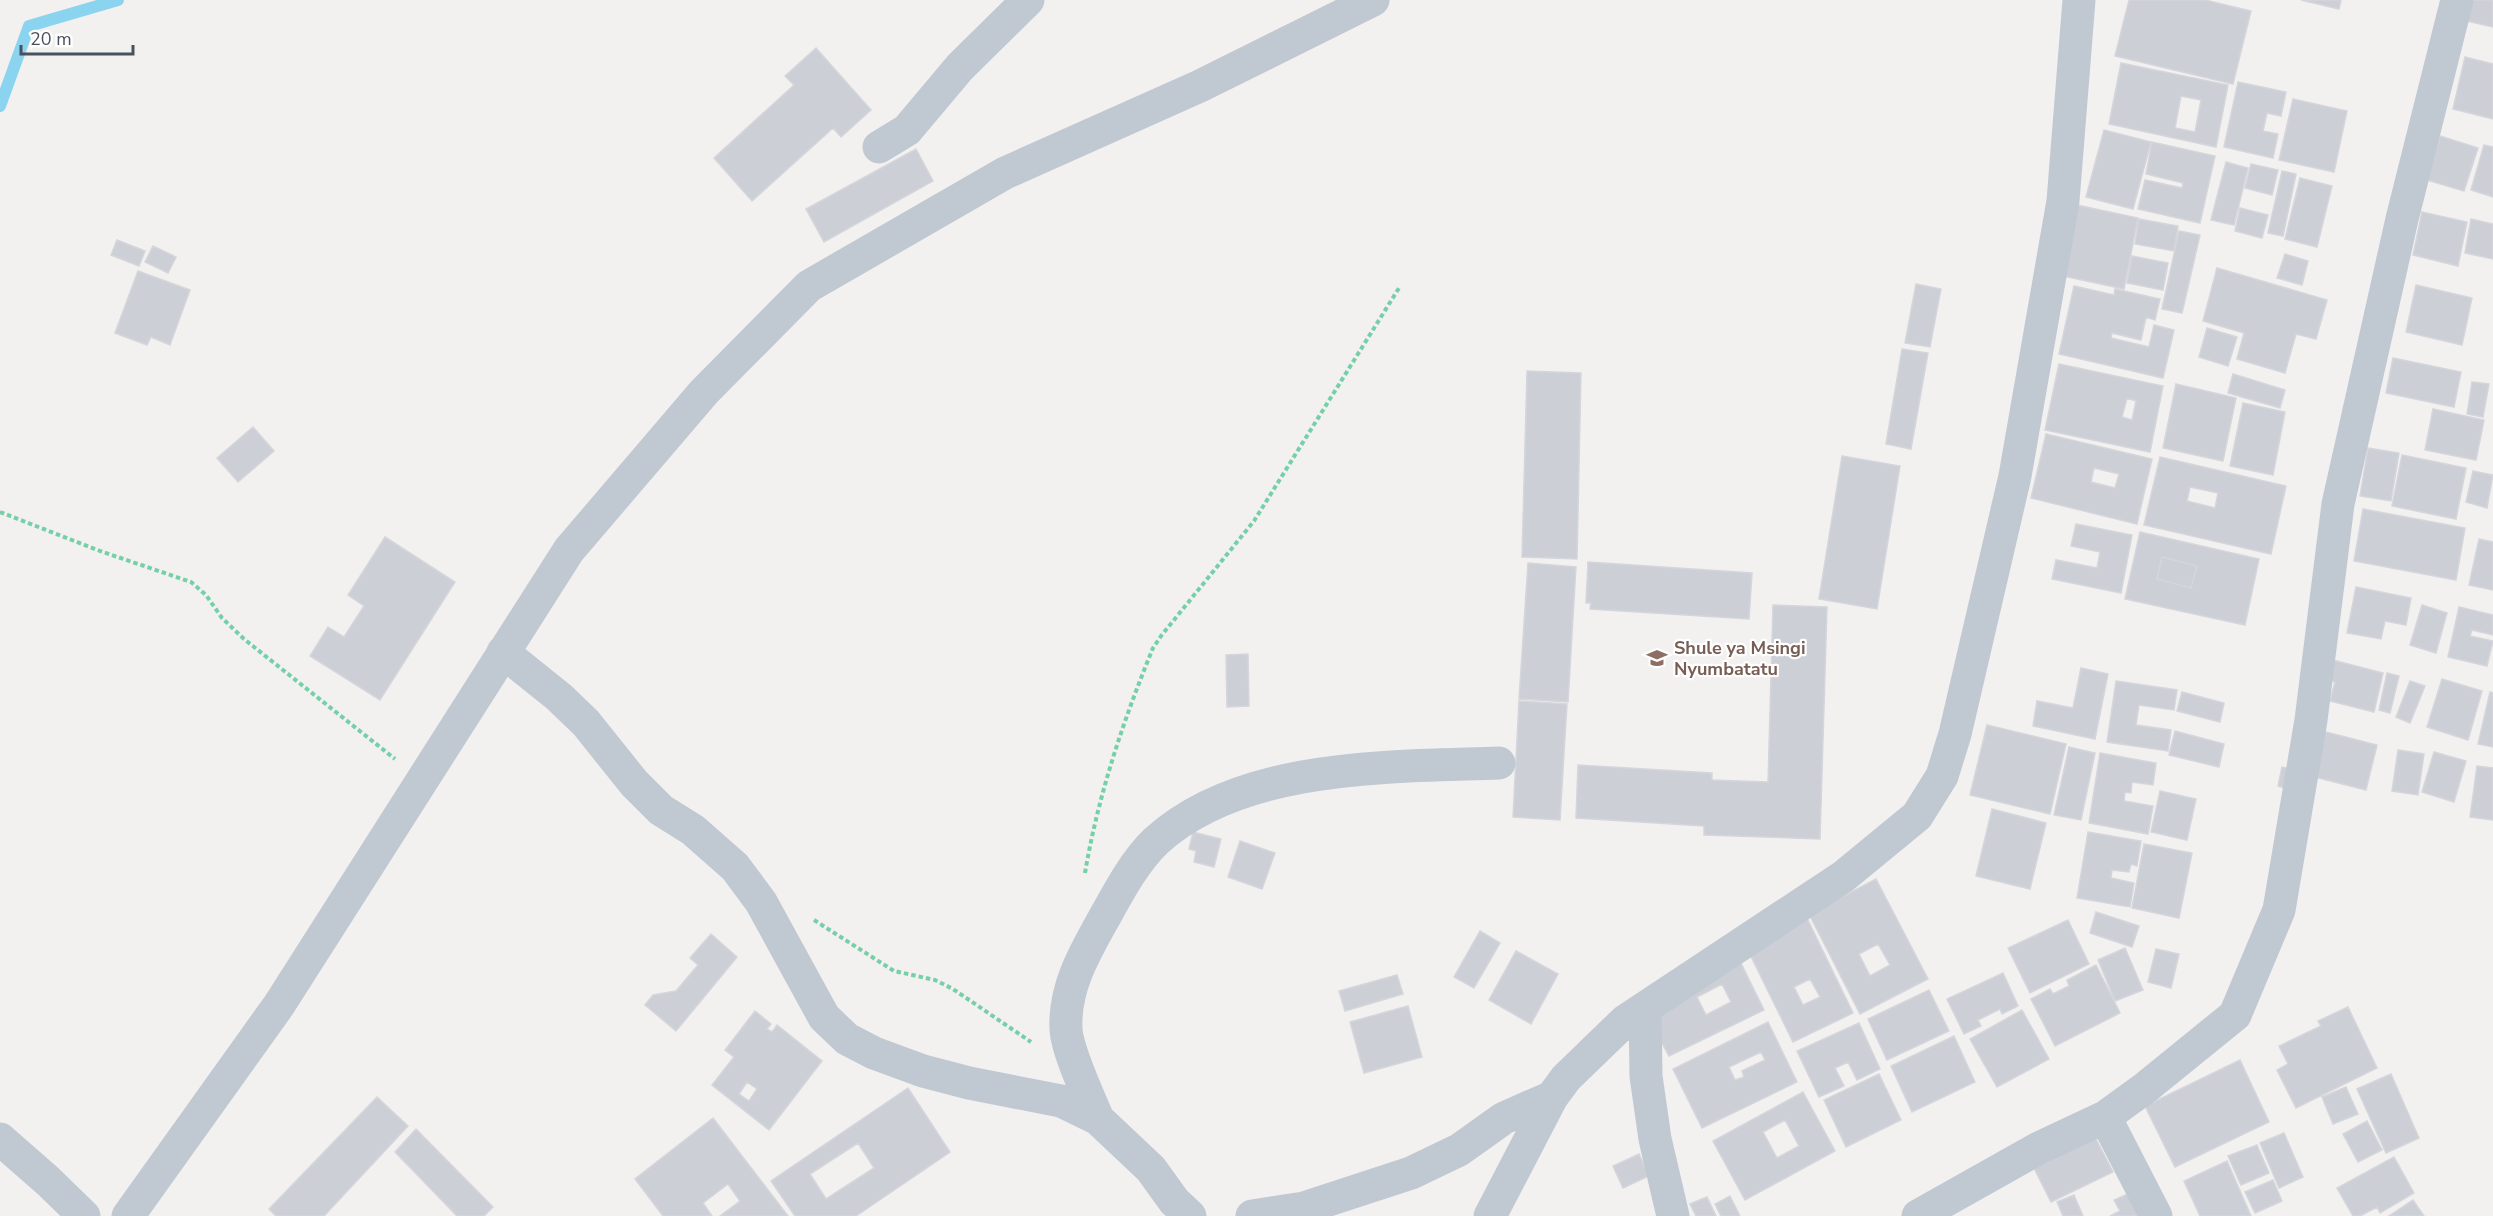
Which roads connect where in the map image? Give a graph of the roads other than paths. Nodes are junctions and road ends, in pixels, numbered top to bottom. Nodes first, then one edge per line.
1 (1028, 0) edge
2 (1373, 0) edge
3 (2079, 0) edge
4 (2457, 0) edge
5 (879, 147) dead end
6 (504, 652) junction
7 (1499, 763) dead end
8 (1645, 1009) junction
9 (1552, 1096) junction
10 (2105, 1117) junction
11 (1098, 1119) junction
12 (0, 1139) edge
13 (84, 1216) edge
14 (128, 1216) edge
15 (1190, 1216) edge
16 (1252, 1216) edge
17 (1490, 1216) edge
18 (1673, 1216) edge
19 (1918, 1216) edge
20 (2156, 1216) edge

1 - 5 street
2 - 6 street
3 - 8 street
4 - 10 street
6 - 11 street
6 - 14 street
7 - 11 street
8 - 9 street
8 - 18 street
9 - 16 street
9 - 17 street
10 - 19 street
10 - 20 street
11 - 15 street
12 - 13 street

